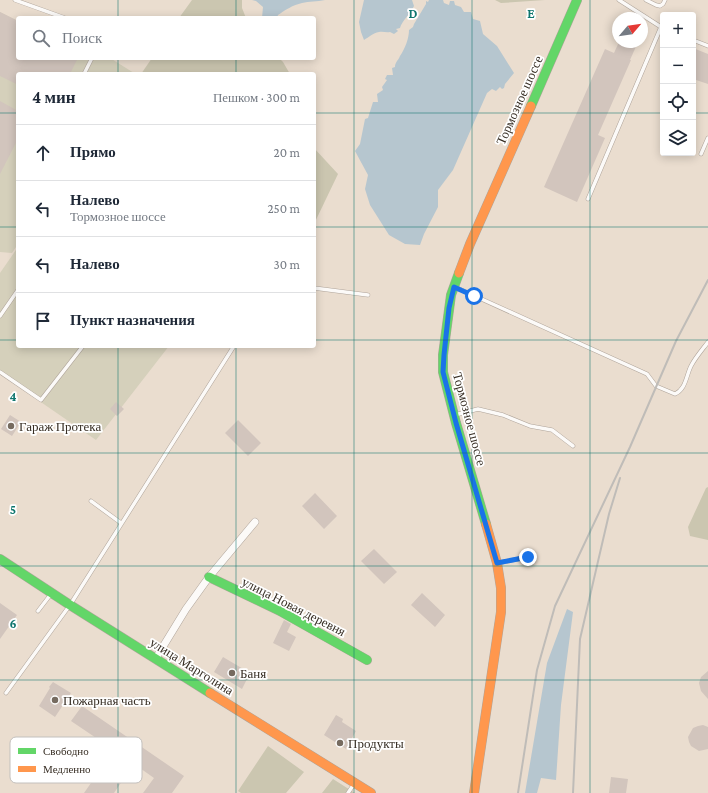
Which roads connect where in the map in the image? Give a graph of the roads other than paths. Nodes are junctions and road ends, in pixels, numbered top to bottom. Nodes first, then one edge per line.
1 (15, 0) edge
2 (577, 0) edge
3 (619, 0) edge
4 (646, 0) edge
5 (665, 0) edge
6 (59, 16) edge
7 (660, 26) edge
8 (660, 32) edge
9 (696, 41) edge
10 (708, 46) edge
11 (91, 60) edge
12 (85, 72) edge
13 (708, 138) edge
14 (701, 154) dead end
15 (588, 199) dead end
16 (454, 287) junction
17 (316, 288) edge
18 (16, 293) edge
19 (368, 295) dead end
20 (0, 316) edge
21 (708, 342) edge
22 (81, 348) edge
23 (233, 348) edge
24 (0, 372) edge
25 (454, 416) junction
26 (573, 446) dead end
27 (91, 501) dead end
28 (255, 522) dead end
29 (121, 523) junction
30 (528, 557) dead end
31 (0, 559) edge
32 (497, 563) junction
33 (208, 577) junction
34 (52, 593) junction
35 (70, 605) junction
36 (38, 611) dead end
37 (156, 658) junction
38 (367, 660) dead end
39 (6, 693) dead end
40 (355, 783) junction
41 (348, 793) edge
42 (371, 793) edge
43 (474, 793) edge

1 - 6 lane
2 - 16 street, Тормозное шоссе
3 - 7 lane
4 - 5 lane
8 - 15 lane
9 - 10 lane
11 - 12 lane
13 - 14 lane
16 - 21 lane
16 - 25 street, Тормозное шоссе
17 - 19 lane
18 - 20 lane
22 - 24 lane
23 - 29 lane
25 - 26 lane
25 - 32 street, Тормозное шоссе
27 - 29 lane
28 - 33 street
29 - 35 lane
30 - 32 lane
31 - 34 street, улица Марголина
32 - 43 street, Тормозное шоссе
33 - 37 street
33 - 38 street, улица Новая деревня
34 - 35 street, улица Марголина
34 - 36 lane
35 - 37 street, улица Марголина
35 - 39 lane
37 - 40 street, улица Марголина
40 - 41 lane
40 - 42 street, улица Марголина

